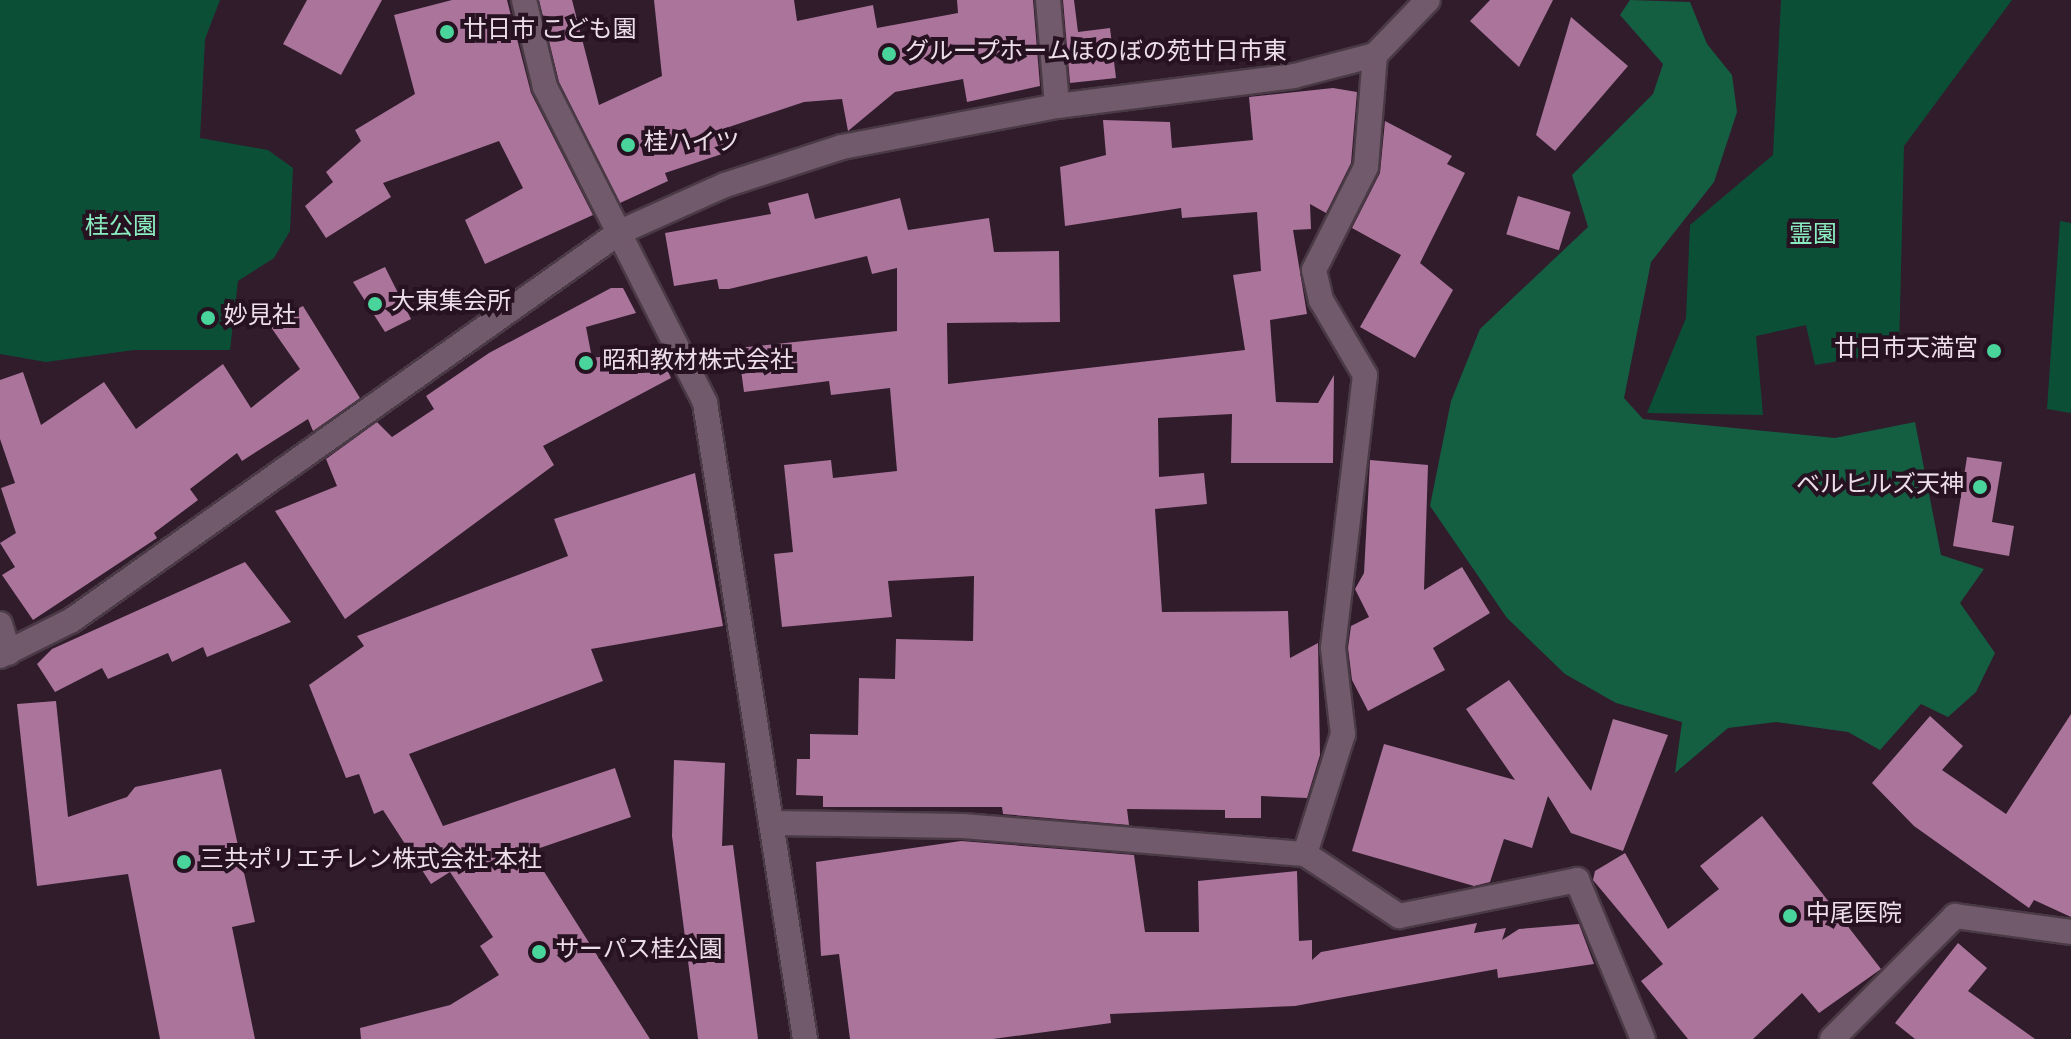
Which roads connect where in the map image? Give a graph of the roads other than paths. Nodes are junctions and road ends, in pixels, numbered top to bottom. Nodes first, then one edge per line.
1 (524, 0) edge
2 (1048, 0) edge
3 (1428, 0) edge
4 (1375, 55) junction
5 (1057, 106) junction
6 (620, 232) junction
7 (0, 624) edge
8 (4, 655) edge
9 (775, 823) junction
10 (1305, 854) junction
11 (2071, 932) edge
12 (805, 1039) edge
13 (1643, 1039) edge
14 (1832, 1039) edge

1 - 6 street
2 - 5 street
3 - 4 street
4 - 5 street
4 - 10 street
5 - 6 street
6 - 8 street
6 - 9 street
7 - 8 street
9 - 10 street
9 - 12 street
10 - 13 street
11 - 14 street

